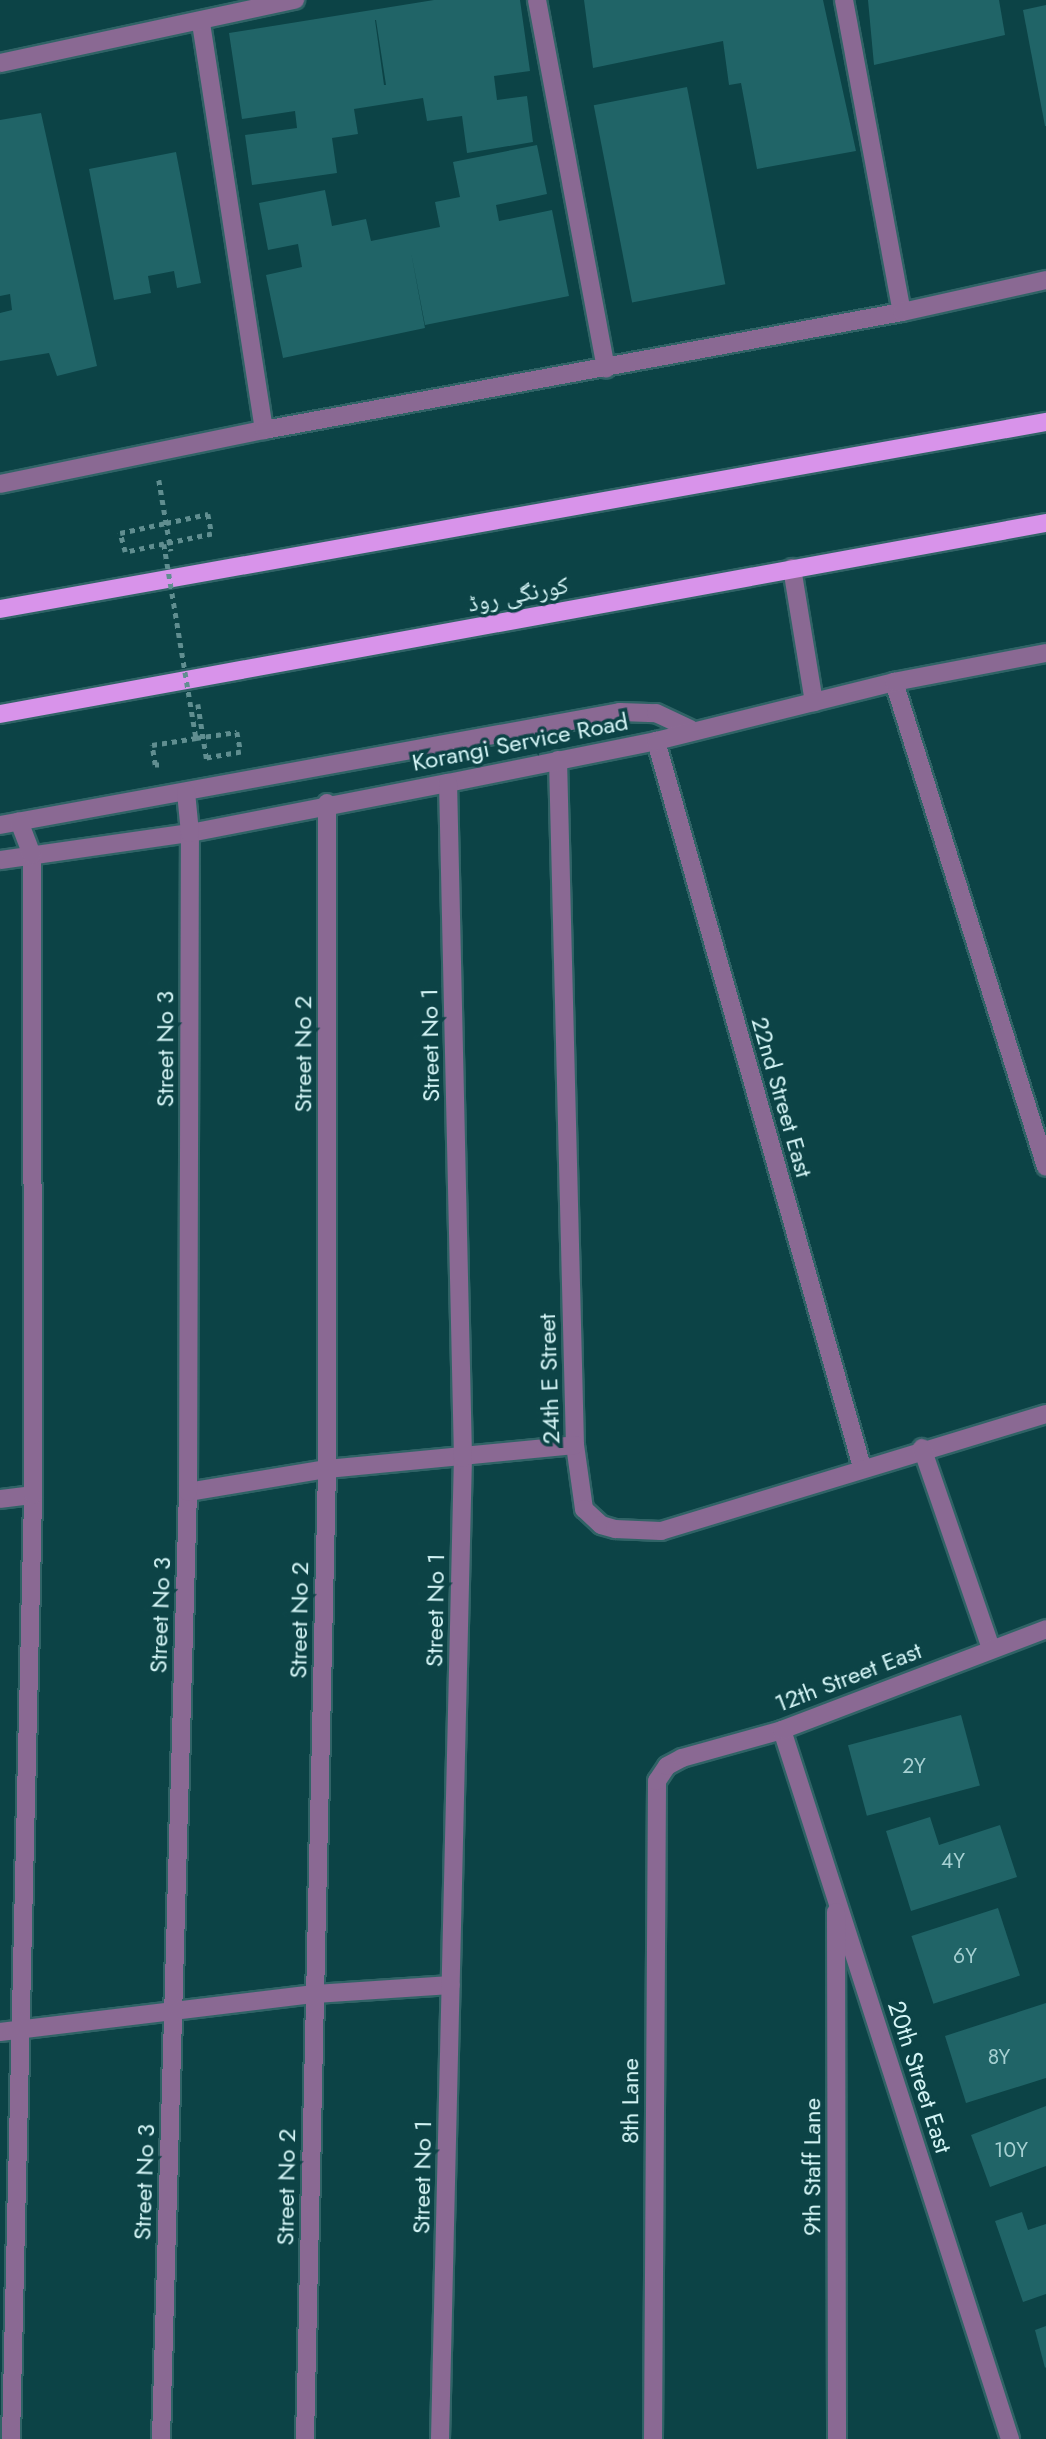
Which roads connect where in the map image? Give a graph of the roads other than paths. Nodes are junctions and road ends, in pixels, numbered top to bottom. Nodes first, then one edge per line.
1 (295, 0) edge
2 (537, 0) edge
3 (844, 0) edge
4 (272, 3) edge
5 (201, 23) junction
6 (0, 63) edge
7 (1046, 280) edge
8 (902, 312) junction
9 (606, 369) junction
10 (1046, 422) edge
11 (264, 430) junction
12 (0, 484) edge
13 (1046, 523) edge
14 (792, 568) junction
15 (0, 609) edge
16 (1046, 653) edge
17 (894, 682) junction
18 (814, 702) junction
19 (0, 714) edge
20 (691, 730) junction
21 (656, 740) junction
22 (558, 760) junction
23 (448, 783) junction
24 (187, 792) junction
25 (327, 803) junction
26 (19, 821) junction
27 (0, 825) edge
28 (190, 832) junction
29 (32, 855) junction
30 (0, 860) edge
31 (1046, 1167) edge
32 (1046, 1414) edge
33 (575, 1445) junction
34 (922, 1448) junction
35 (463, 1458) junction
36 (862, 1467) junction
37 (327, 1469) junction
38 (188, 1492) junction
39 (33, 1495) junction
40 (0, 1499) edge
41 (1046, 1629) edge
42 (990, 1648) junction
43 (782, 1730) junction
44 (667, 1766) joint
45 (836, 1894) junction
46 (451, 1985) junction
47 (315, 1994) junction
48 (173, 2011) junction
49 (21, 2029) junction
50 (0, 2032) edge
51 (12, 2439) edge
52 (161, 2439) edge
53 (305, 2439) edge
54 (440, 2439) edge
55 (653, 2439) edge
56 (837, 2439) edge
57 (1010, 2439) edge

1 - 4 street
2 - 9 street
3 - 8 street
4 - 5 street
5 - 6 street
5 - 11 street
7 - 8 street
8 - 9 street
9 - 11 street
10 - 15 main road
11 - 12 street
13 - 14 main road, کورنگی روڈ
14 - 18 street
14 - 19 main road, کورنگی روڈ
16 - 17 street, Korangi Service Road
17 - 18 street, Korangi Service Road
17 - 31 street
18 - 20 street, Korangi Service Road
20 - 21 street, Korangi Service Road
20 - 24 street
21 - 22 street, Korangi Service Road
21 - 36 street, 22nd Street East
22 - 23 street, Korangi Service Road
22 - 33 street, 24th E Street
23 - 25 street, Korangi Service Road
23 - 35 street, Street No 1
24 - 26 street
24 - 28 street, Street No 3
25 - 28 street, Korangi Service Road
25 - 37 street, Street No 2
26 - 27 street
26 - 29 street
28 - 29 street, Korangi Service Road
28 - 38 street, Street No 3
29 - 30 street, Korangi Service Road
29 - 39 street
32 - 34 street, 24th E Street
33 - 35 street
33 - 36 street, 24th E Street
34 - 36 street, 24th E Street
34 - 42 street
35 - 37 street
35 - 46 street, Street No 1
37 - 38 street
37 - 47 street, Street No 2
38 - 48 street, Street No 3
39 - 40 street
39 - 49 street
41 - 42 street, 12th Street East
42 - 43 street, 12th Street East
43 - 44 street, 12th Street East
43 - 45 street, 20th Street East
44 - 55 street, 8th Lane
45 - 56 street, 9th Staff Lane
45 - 57 street, 20th Street East
46 - 47 street
46 - 54 street, Street No 1
47 - 48 street
47 - 53 street, Street No 2
48 - 49 street
48 - 52 street, Street No 3
49 - 50 street
49 - 51 street

